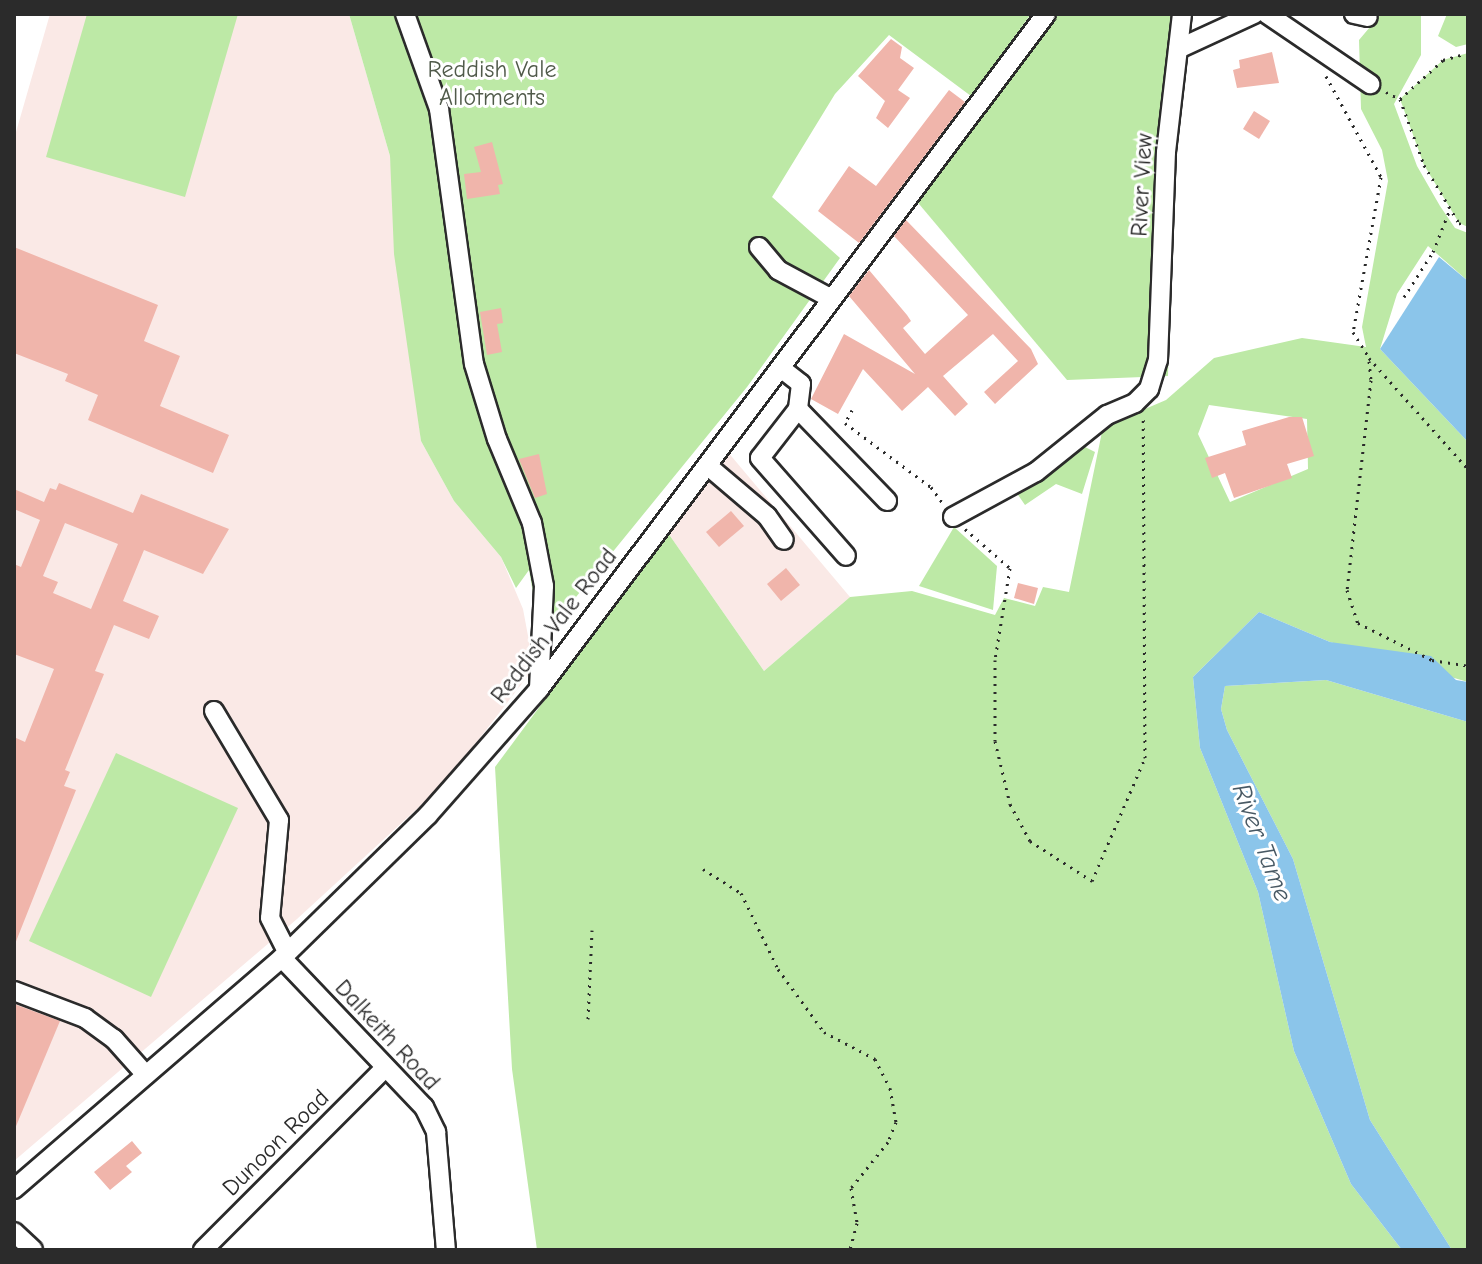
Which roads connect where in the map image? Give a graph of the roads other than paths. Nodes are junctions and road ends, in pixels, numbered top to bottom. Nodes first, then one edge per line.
1 (405, 14) edge
2 (1046, 14) edge
3 (1182, 14) edge
4 (1254, 14) edge
5 (1267, 14) edge
6 (1178, 49) junction
7 (1370, 84) dead end
8 (759, 247) dead end
9 (832, 299) junction
10 (782, 369) junction
11 (798, 409) junction
12 (708, 466) junction
13 (887, 501) dead end
14 (953, 517) road end
15 (784, 540) dead end
16 (846, 556) dead end
17 (539, 689) junction
18 (214, 711) dead end
19 (285, 955) junction
20 (14, 991) edge
21 (383, 1070) junction
22 (146, 1075) junction
23 (14, 1189) edge
24 (14, 1232) edge
25 (33, 1250) edge
26 (203, 1250) edge
27 (446, 1250) edge

1 - 17 street
2 - 9 street, Reddish Vale Road
3 - 6 street, River View
4 - 6 street
5 - 7 street
6 - 14 street, River View
8 - 9 street
9 - 10 street, Reddish Vale Road
10 - 11 street
10 - 12 street, Reddish Vale Road
11 - 13 street
11 - 16 street
12 - 15 street
12 - 17 street, Reddish Vale Road
17 - 19 street, Reddish Vale Road
18 - 19 street, Dalkeith Road
19 - 21 street, Dalkeith Road
19 - 22 street, Reddish Vale Road
20 - 22 street
21 - 26 street, Dunoon Road
21 - 27 street, Dalkeith Road
22 - 23 street, Reddish Vale Road
24 - 25 street

